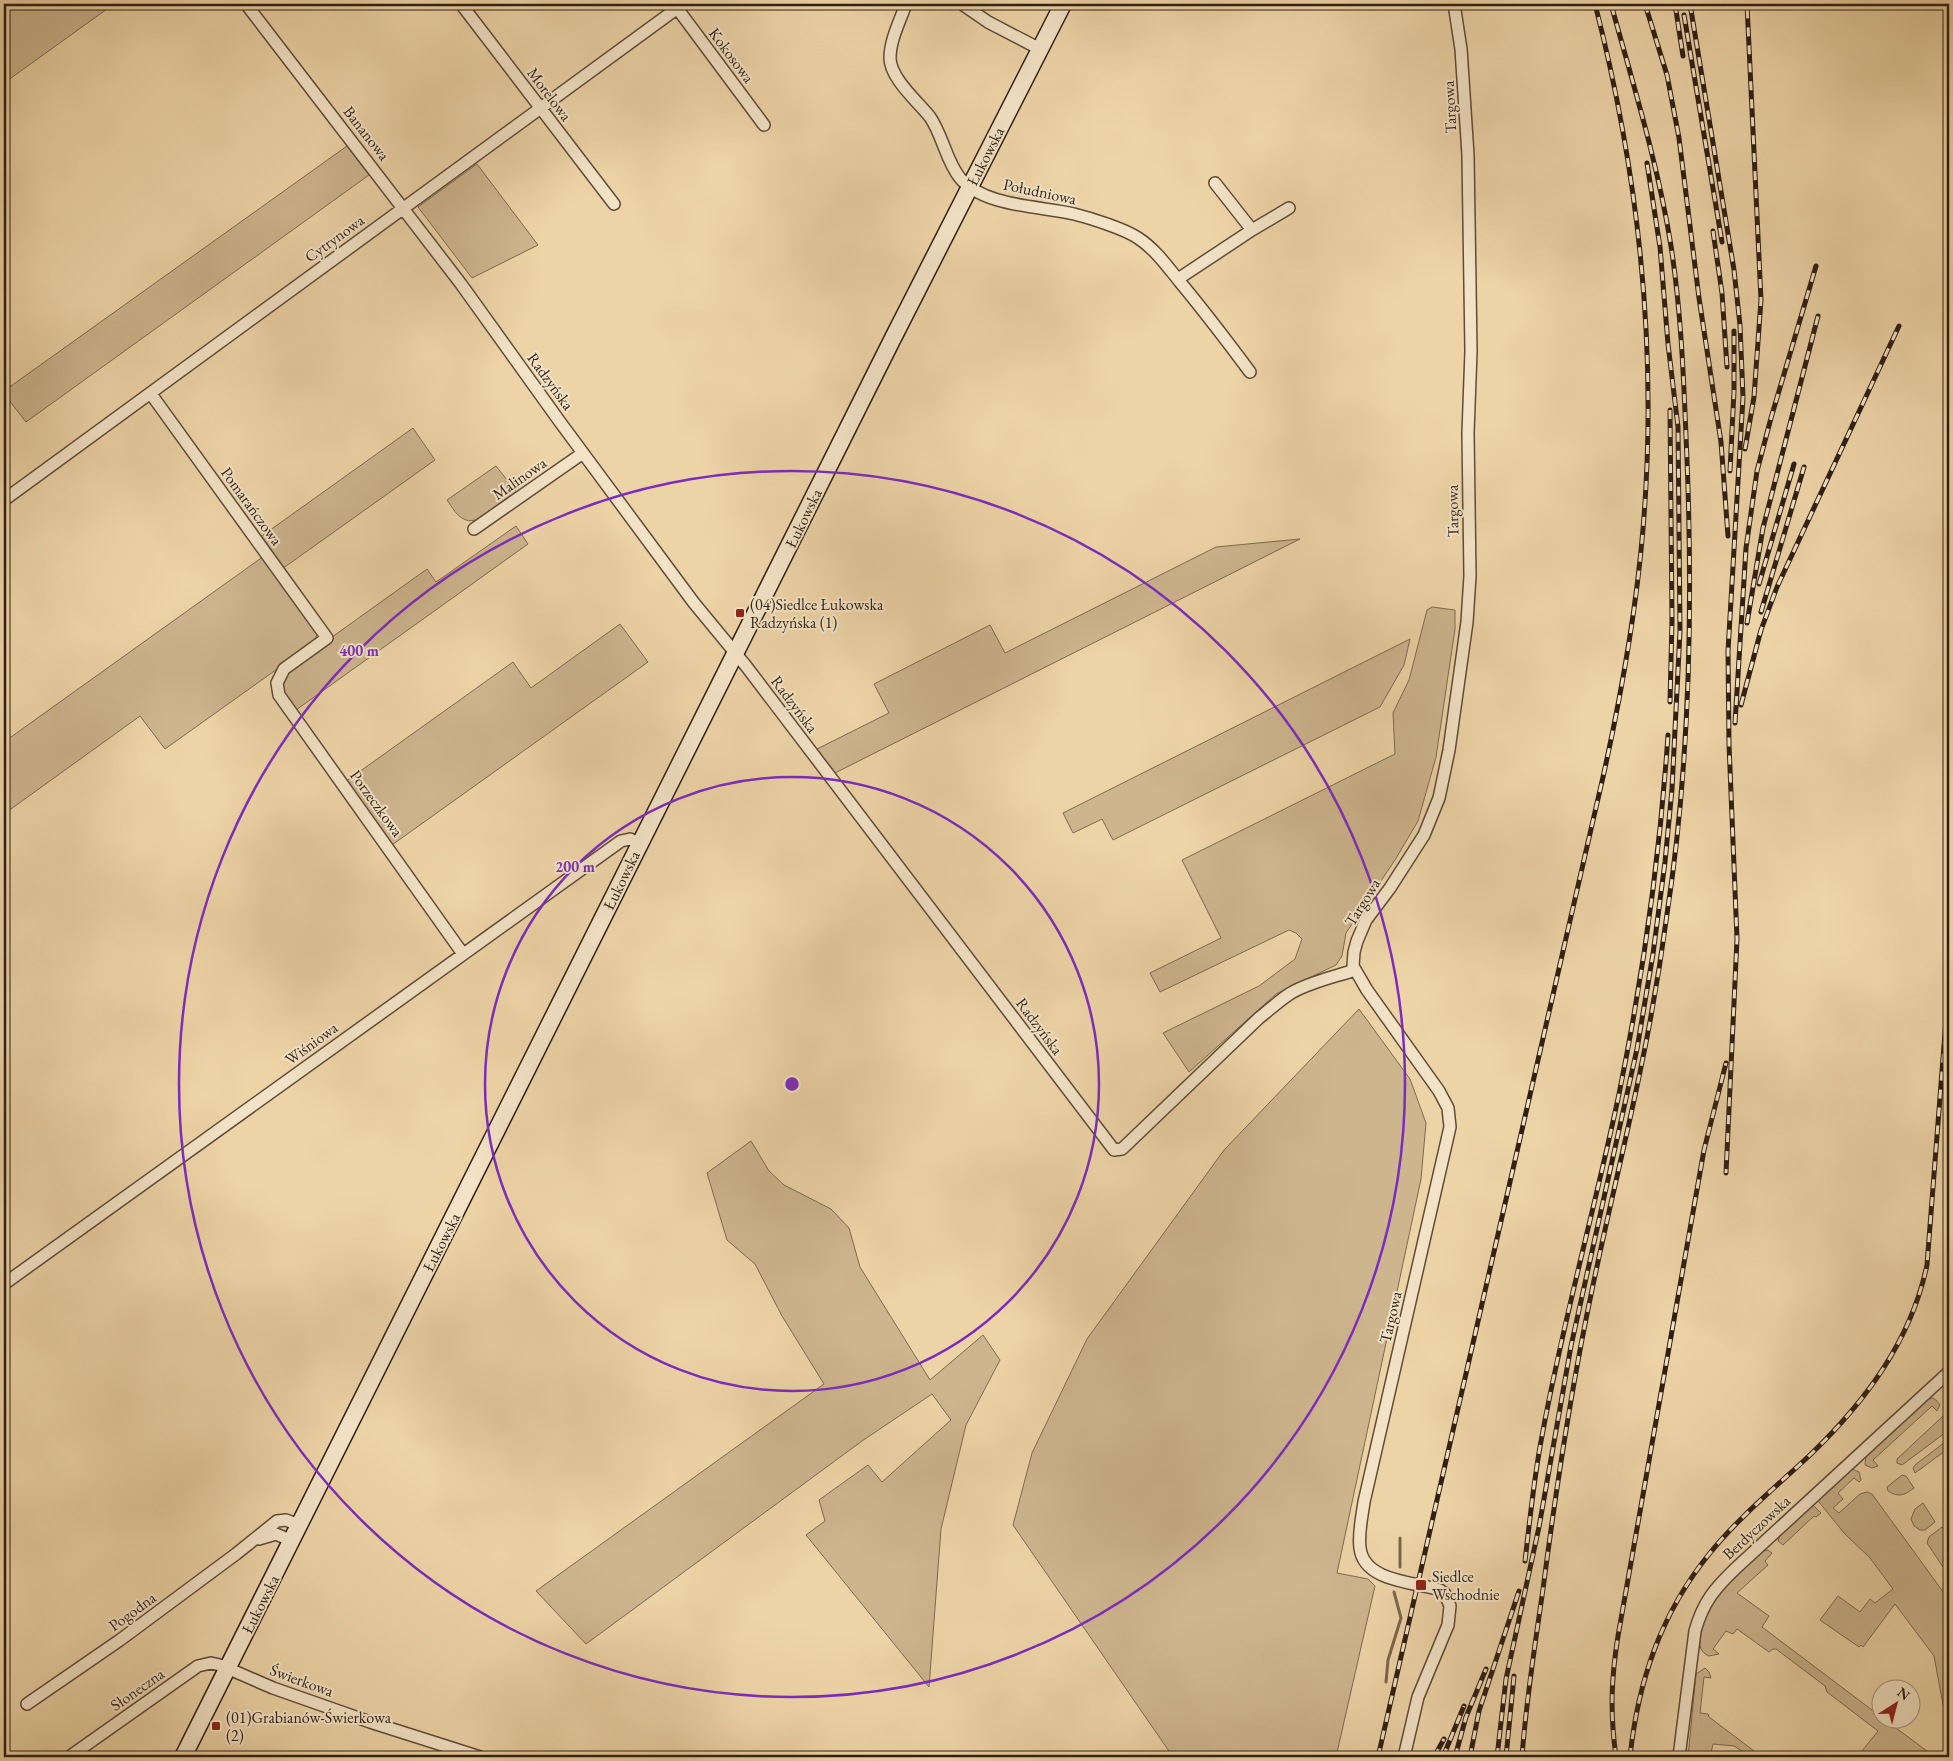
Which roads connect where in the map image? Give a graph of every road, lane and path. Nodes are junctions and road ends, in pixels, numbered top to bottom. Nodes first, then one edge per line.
1 (246, 4) edge
2 (461, 4) edge
3 (906, 4) edge
4 (962, 4) edge
5 (1063, 4) edge
6 (1454, 4) edge
7 (678, 5) edge
8 (1040, 49) junction
9 (540, 107) junction
10 (764, 125) dead end
11 (1215, 183) dead end
12 (969, 187) junction
13 (614, 204) dead end
14 (403, 207) junction
15 (1289, 208) dead end
16 (1252, 230) junction
17 (1178, 279) junction
18 (461, 284) joint
19 (1250, 372) dead end
20 (151, 394) junction
21 (583, 453) junction
22 (4, 500) edge
23 (474, 529) dead end
24 (736, 654) junction
25 (284, 669) joint
26 (639, 843) junction
27 (463, 954) junction
28 (1355, 970) junction
29 (4, 1284) edge
30 (1949, 1372) edge
31 (299, 1525) junction
32 (253, 1541) junction
33 (292, 1541) junction
34 (228, 1668) junction
35 (28, 1704) dead end
36 (69, 1757) edge
37 (183, 1757) edge
38 (480, 1757) edge
39 (1404, 1757) edge
40 (1679, 1757) edge

1 - 14 street, Bananowa
2 - 9 street, Morelowa
3 - 12 street, Południowa
4 - 8 street
5 - 8 main road, Łukowska
6 - 28 street, Targowa
7 - 9 street, Cytrynowa
7 - 10 street, Kokosowa
8 - 12 main road, Łukowska
9 - 13 street, Morelowa
9 - 14 street, Cytrynowa
11 - 16 street
12 - 17 street, Południowa
12 - 24 main road, Łukowska
14 - 18 street, Bananowa
14 - 20 street, Cytrynowa
15 - 16 street
16 - 17 street
17 - 19 street, Południowa
18 - 21 street, Radzyńska
20 - 22 street, Cytrynowa
20 - 25 street, Pomarańczowa
21 - 23 street, Malinowa
21 - 24 street, Radzyńska
24 - 26 main road, Łukowska
24 - 28 street, Radzyńska
25 - 27 street, Porzeczkowa
26 - 27 street, Wiśniowa
26 - 31 main road, Łukowska
27 - 29 street, Wiśniowa
28 - 39 street, Targowa
30 - 40 street, Berdyczowska
31 - 32 street, Pogodna
31 - 33 main road, Łukowska
32 - 33 street, Pogodna
32 - 35 street, Pogodna
33 - 34 main road, Łukowska
34 - 36 street, Słoneczna
34 - 37 main road, Łukowska
34 - 38 street, Świerkowa

